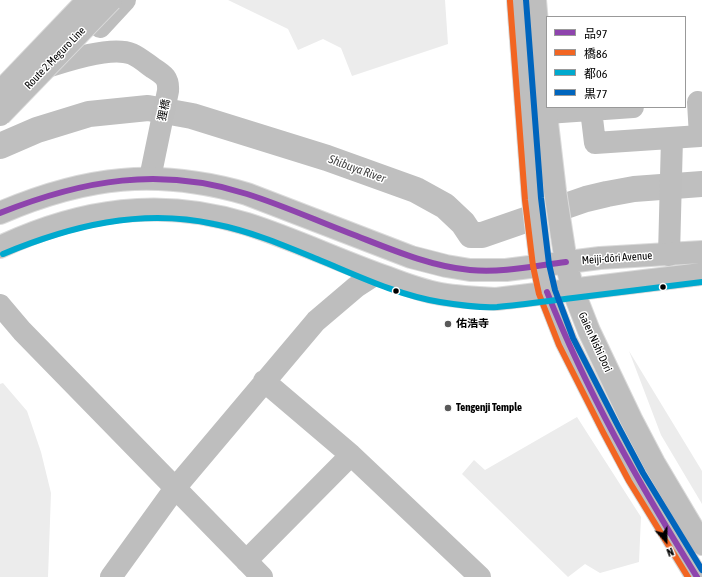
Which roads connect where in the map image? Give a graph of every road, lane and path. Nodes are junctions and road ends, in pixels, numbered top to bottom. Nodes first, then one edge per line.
1 (76, 0) edge
2 (82, 0) edge
3 (88, 0) edge
4 (111, 0) edge
5 (125, 0) edge
6 (518, 0) edge
7 (535, 0) edge
8 (76, 54) junction
9 (0, 77) edge
10 (0, 83) edge
11 (0, 92) edge
12 (696, 102) edge
13 (546, 107) edge
14 (546, 108) edge
15 (619, 108) edge
16 (591, 110) junction
17 (547, 113) junction
18 (0, 115) edge
19 (672, 138) junction
20 (150, 178) junction
21 (0, 213) edge
22 (0, 247) edge
23 (702, 252) edge
24 (669, 254) junction
25 (566, 262) junction
26 (541, 265) junction
27 (376, 274) junction
28 (702, 274) edge
29 (573, 290) junction
30 (547, 292) junction
31 (0, 305) edge
32 (264, 381) junction
33 (351, 455) junction
34 (176, 487) junction
35 (702, 544) edge
36 (246, 561) junction
37 (111, 577) edge
38 (262, 577) edge
39 (480, 577) edge
40 (697, 577) edge

1 - 9 main road
2 - 8 main road
3 - 11 main road, Route 2 Meguro Line, bridge
4 - 18 main road, Route 2 Meguro Line, bridge
5 - 8 main road
6 - 26 main road
7 - 13 main road, Gaien Nishi Dori
8 - 10 main road
8 - 20 main road, 狸橋
12 - 19 main road
14 - 17 main road, Gaien Nishi Dori
15 - 16 main road
16 - 17 main road
16 - 19 main road
17 - 25 main road, Gaien Nishi Dori
19 - 24 main road
20 - 21 main road, Meiji-dōri Avenue
20 - 26 main road, Meiji-dōri Avenue
22 - 27 main road
23 - 24 main road, Meiji-dōri Avenue
24 - 25 main road, Meiji-dōri Avenue
25 - 26 main road, Meiji-dōri Avenue
25 - 29 main road, Gaien Nishi Dori
26 - 30 main road
27 - 30 main road
27 - 32 main road
28 - 29 main road
29 - 30 main road
29 - 35 main road, Gaien Nishi Dori
30 - 40 main road
31 - 34 main road
32 - 33 main road
32 - 34 main road
33 - 36 main road
33 - 39 main road
34 - 36 main road
34 - 37 main road
36 - 38 main road

